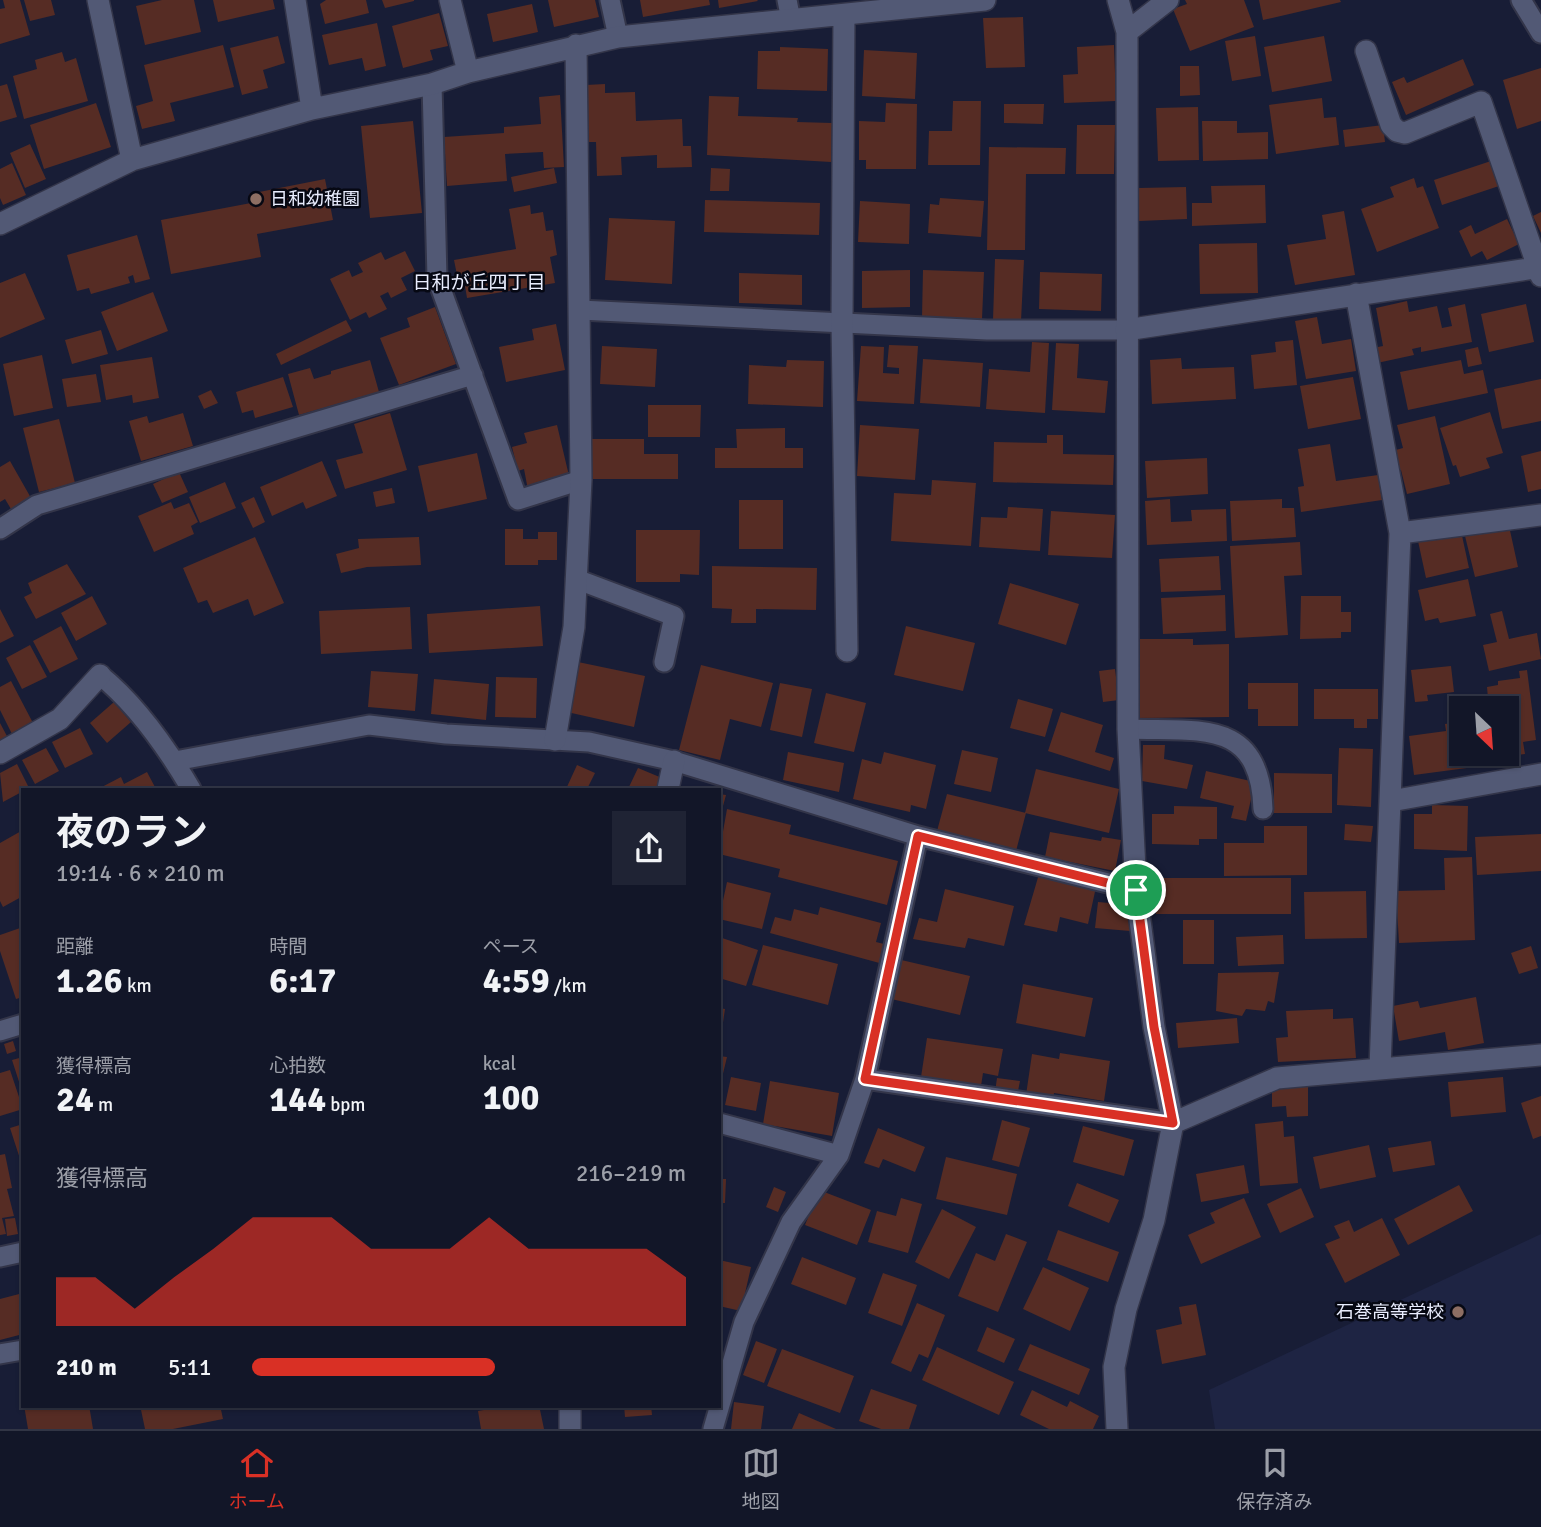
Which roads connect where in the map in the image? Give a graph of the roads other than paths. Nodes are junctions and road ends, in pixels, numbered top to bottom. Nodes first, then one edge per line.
1 (98, 0) edge
2 (295, 0) edge
3 (450, 0) edge
4 (610, 0) edge
5 (985, 0) edge
6 (1118, 0) edge
7 (1168, 0) edge
8 (1521, 0) edge
9 (928, 3) edge
10 (789, 10) edge
11 (844, 15) junction
12 (1127, 32) junction
13 (1541, 33) edge
14 (618, 37) junction
15 (576, 45) junction
16 (1366, 51) dead end
17 (468, 72) junction
18 (432, 85) junction
19 (312, 109) junction
20 (132, 160) junction
21 (0, 224) edge
22 (1540, 270) edge
23 (1356, 294) junction
24 (580, 310) junction
25 (842, 322) junction
26 (1126, 330) junction
27 (473, 375) junction
28 (581, 480) junction
29 (1541, 515) edge
30 (0, 529) edge
31 (1399, 533) junction
32 (576, 579) junction
33 (847, 651) dead end
34 (664, 662) dead end
35 (100, 675) joint
36 (1128, 729) junction
37 (555, 740) junction
38 (0, 753) edge
39 (175, 761) junction
40 (674, 761) junction
41 (1541, 774) edge
42 (190, 788) edge
43 (668, 788) edge
44 (1391, 801) junction
45 (1263, 809) dead end
46 (918, 836) junction
47 (1136, 890) junction
48 (21, 1025) edge
49 (0, 1031) edge
50 (1541, 1055) edge
51 (1380, 1068) junction
52 (865, 1079) junction
53 (1173, 1123) junction
54 (721, 1124) edge
55 (839, 1155) junction
56 (21, 1252) edge
57 (0, 1257) edge
58 (21, 1350) edge
59 (0, 1354) edge
60 (721, 1401) edge
61 (570, 1408) edge
62 (719, 1408) edge
63 (570, 1429) edge
64 (713, 1429) edge
65 (1117, 1429) edge

1 - 20 street
2 - 19 street
3 - 17 street
4 - 14 lane
5 - 9 street
6 - 12 street
7 - 12 street
8 - 13 lane
9 - 11 street
10 - 11 street
10 - 14 street
11 - 25 street
12 - 26 street
14 - 15 street
15 - 17 street
15 - 24 street
16 - 22 street
17 - 18 street
18 - 19 street
18 - 27 lane
19 - 20 street
20 - 21 street
22 - 23 street
23 - 26 street
23 - 31 street
24 - 25 lane
24 - 28 street
25 - 26 lane
25 - 33 street
26 - 36 street
27 - 28 lane
27 - 30 lane
28 - 32 street
29 - 31 street
31 - 44 street
32 - 34 lane
32 - 37 street
35 - 38 street
35 - 39 lane
36 - 45 lane
36 - 47 street
37 - 39 lane
37 - 40 lane
39 - 42 lane
40 - 43 street
40 - 46 lane
41 - 44 street
44 - 51 street
46 - 47 lane
46 - 52 lane
47 - 53 street
48 - 49 lane
50 - 51 street
51 - 53 street
52 - 53 lane
52 - 55 lane
53 - 65 street
54 - 55 lane
55 - 60 lane
56 - 57 lane
58 - 59 lane
61 - 63 street
62 - 64 lane

